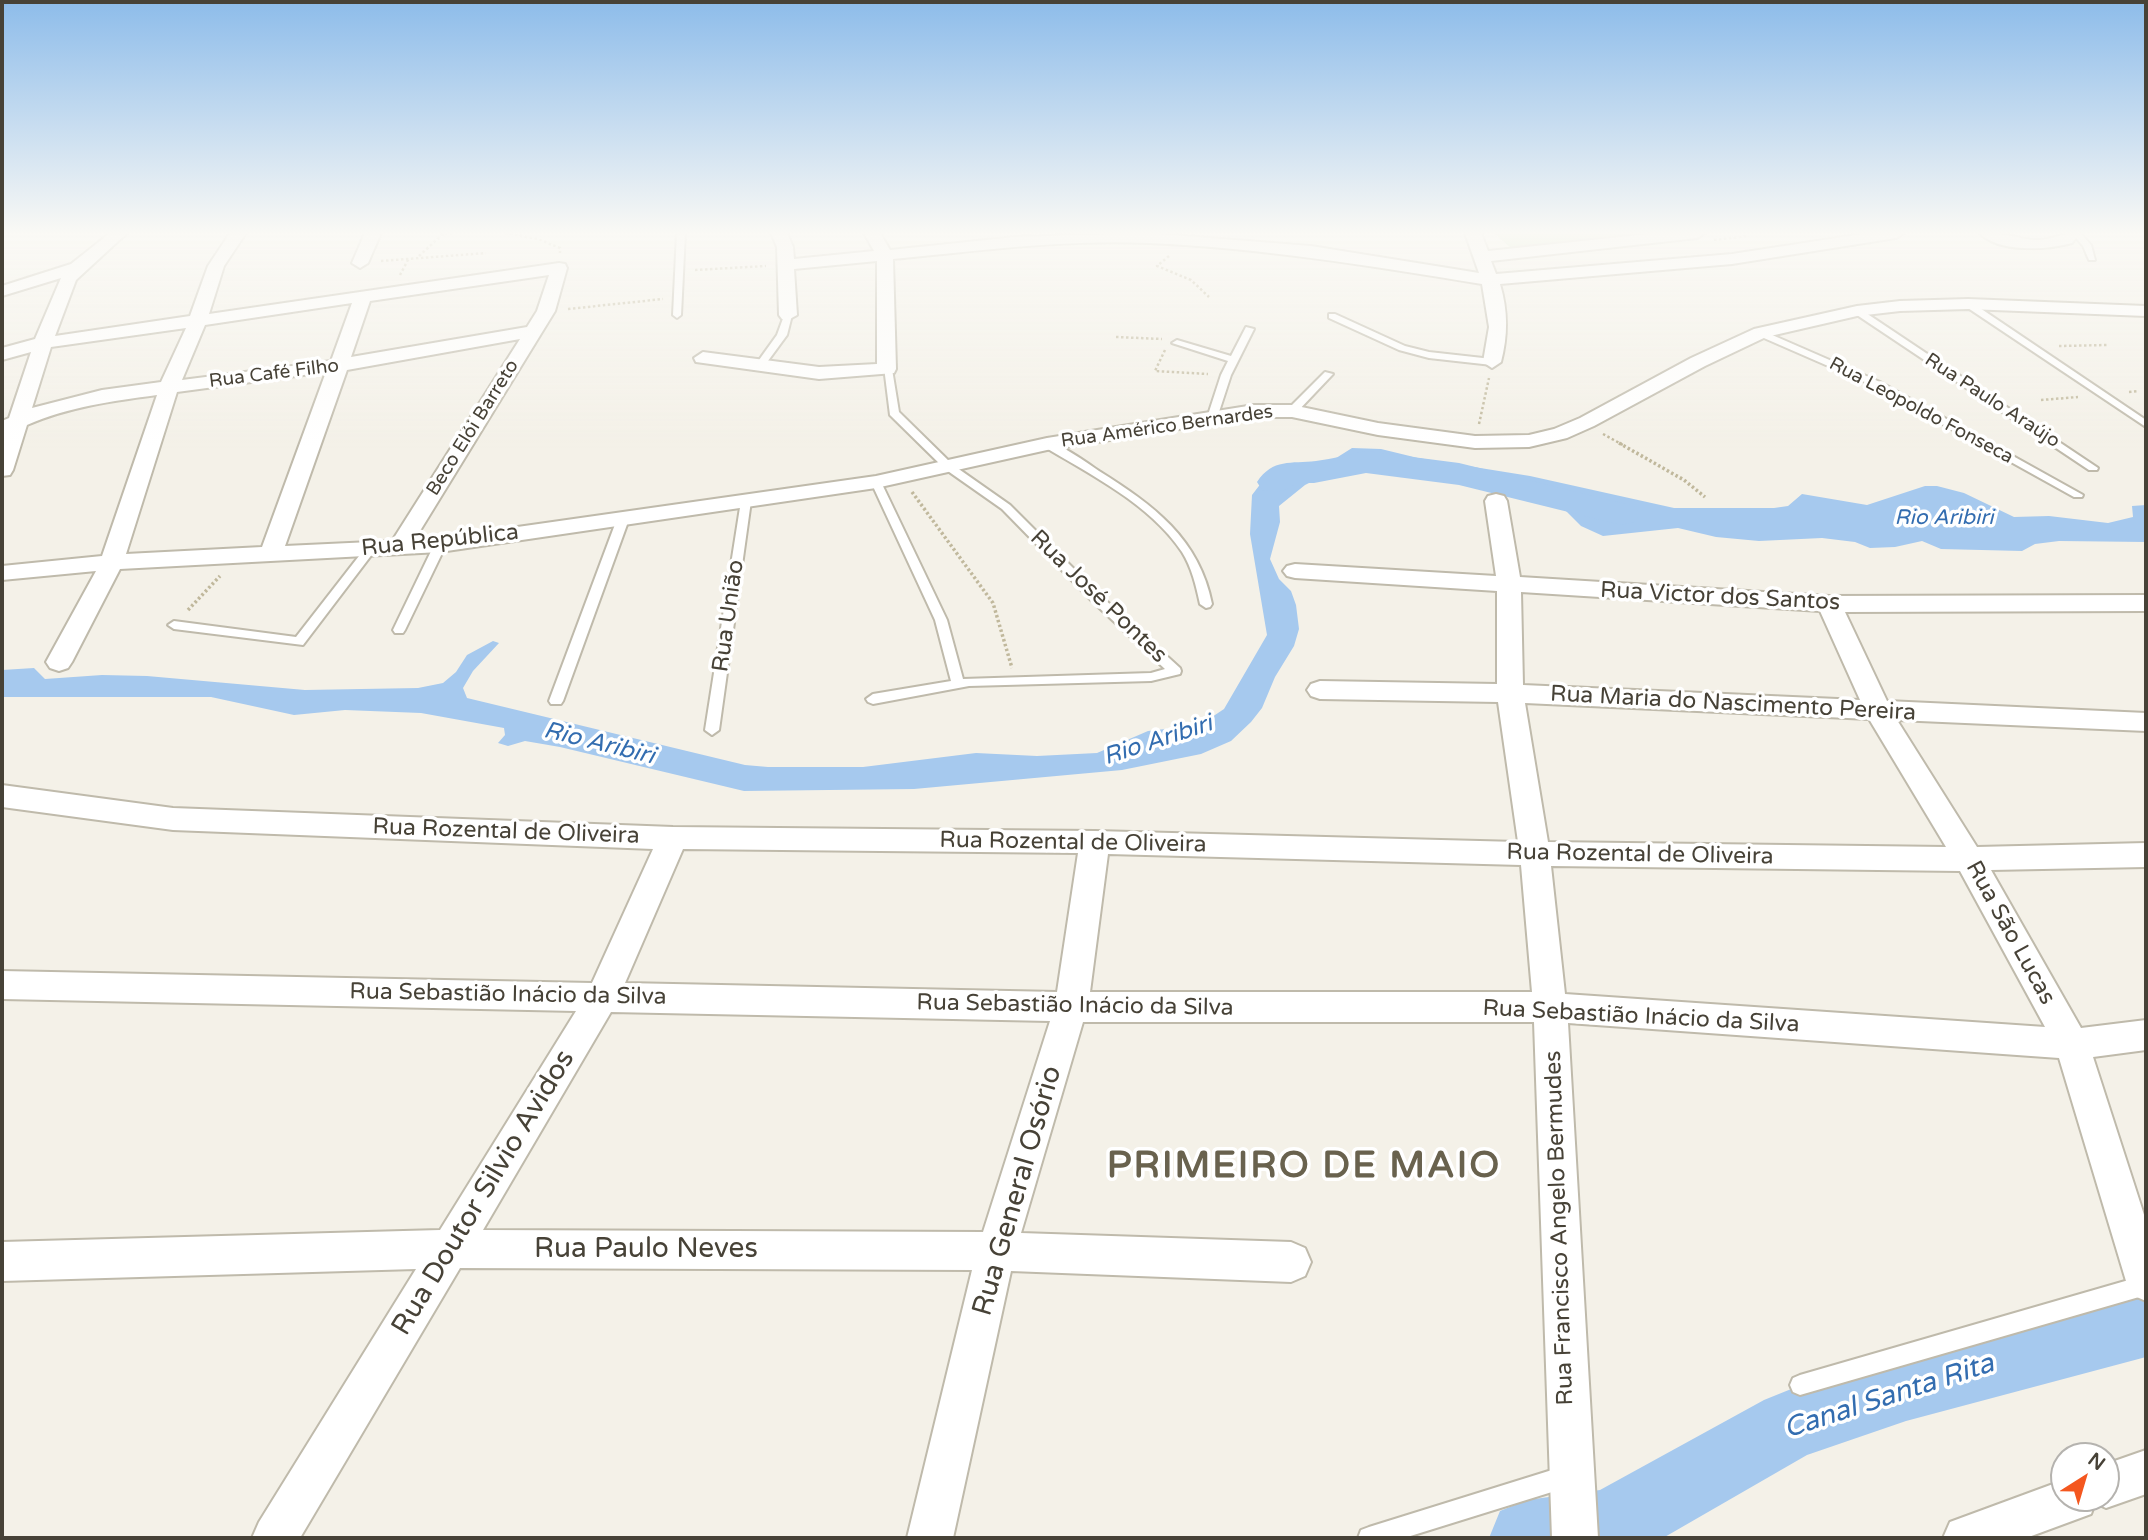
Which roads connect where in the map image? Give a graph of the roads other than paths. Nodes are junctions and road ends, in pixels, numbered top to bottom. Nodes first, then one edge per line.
1 (58, 305) edge
2 (203, 305) edge
3 (309, 305) edge
4 (360, 305) edge
5 (548, 305) edge
6 (679, 305) edge
7 (788, 305) edge
8 (886, 305) edge
9 (1497, 305) edge
10 (1939, 305) edge
11 (1969, 305) edge
12 (1985, 305) edge
13 (1857, 311) junction
14 (2143, 313) edge
15 (677, 315) dead end
16 (789, 315) joint
17 (1332, 316) dead end
18 (197, 321) junction
19 (1249, 329) dead end
20 (533, 331) junction
21 (1760, 333) junction
22 (43, 343) junction
23 (1177, 343) dead end
24 (2, 354) edge
25 (703, 358) dead end
26 (1234, 359) junction
27 (1492, 362) joint
28 (340, 365) junction
29 (759, 367) junction
30 (887, 369) junction
31 (1328, 374) dead end
32 (169, 387) junction
33 (1292, 411) junction
34 (1212, 418) junction
35 (9, 425) edge
36 (2146, 425) edge
37 (1047, 444) junction
38 (949, 467) junction
39 (2094, 468) dead end
40 (2, 470) edge
41 (876, 482) junction
42 (2078, 495) dead end
43 (746, 501) junction
44 (1496, 501) dead end
45 (623, 519) junction
46 (440, 545) junction
47 (399, 547) junction
48 (370, 549) junction
49 (271, 554) junction
50 (111, 562) junction
51 (1295, 571) dead end
52 (2, 573) edge
53 (1509, 586) junction
54 (2146, 603) edge
55 (1206, 604) dead end
56 (1829, 604) junction
57 (174, 625) road end
58 (399, 631) dead end
59 (59, 662) dead end
60 (958, 684) junction
61 (1320, 690) dead end
62 (1510, 692) junction
63 (873, 699) dead end
64 (556, 701) dead end
65 (1878, 711) junction
66 (2146, 722) edge
67 (712, 730) dead end
68 (2, 796) edge
69 (673, 838) junction
70 (1095, 842) junction
71 (1535, 854) junction
72 (2146, 855) edge
73 (1969, 859) junction
74 (2, 985) edge
75 (603, 996) junction
76 (1071, 1007) junction
77 (1550, 1007) junction
78 (2146, 1035) edge
79 (2072, 1044) junction
80 (450, 1250) junction
81 (996, 1251) junction
82 (2, 1262) edge
83 (1291, 1262) dead end
84 (2146, 1283) edge
85 (1800, 1385) dead end
86 (2146, 1472) edge
87 (2120, 1481) edge
88 (1571, 1482) junction
89 (2050, 1507) edge
90 (275, 1538) edge
91 (930, 1538) edge
92 (1369, 1538) edge
93 (1576, 1538) edge
94 (1966, 1538) edge

1 - 22 street
2 - 18 street
3 - 18 street
4 - 28 street
5 - 20 street, Beco Elói Barreto
6 - 15 lane
7 - 16 street
8 - 30 street
9 - 27 street
10 - 13 street, Rua Américo Bernardes
11 - 36 lane
12 - 14 street, Rua Américo Bernardes
13 - 21 street, Rua Américo Bernardes
13 - 39 lane, Rua Paulo Araújo
16 - 29 lane
17 - 27 lane
18 - 22 street
18 - 32 street
19 - 26 lane
20 - 28 street, Rua Café Filho
20 - 47 street, Beco Elói Barreto
21 - 33 street, Rua Américo Bernardes
21 - 42 lane, Rua Leopoldo Fonseca
22 - 24 street
22 - 35 street
23 - 26 lane
25 - 29 street
26 - 34 lane
28 - 32 street, Rua Café Filho
28 - 49 street
29 - 30 street
30 - 38 lane
31 - 33 lane
32 - 35 street, Rua Café Filho
32 - 50 street
33 - 34 street, Rua Américo Bernardes
34 - 37 street, Rua Américo Bernardes
35 - 40 street
37 - 38 street, Rua Américo Bernardes
37 - 55 lane
38 - 41 street, Rua Américo Bernardes
38 - 60 lane, Rua José Pontes
41 - 43 street, Rua República
41 - 60 lane
43 - 45 street, Rua República
43 - 67 lane, Rua União
44 - 53 street, Rua Francisco Angelo Bermudes
45 - 46 street, Rua República
45 - 64 lane
46 - 47 street, Rua República
46 - 58 lane
47 - 48 street, Rua República
48 - 49 street, Rua República
48 - 57 lane
49 - 50 street, Rua República
50 - 52 street, Rua República
50 - 59 street
51 - 53 street, Rua Victor dos Santos
53 - 56 street, Rua Victor dos Santos
53 - 62 street, Rua Francisco Angelo Bermudes
54 - 56 street, Rua Victor dos Santos
56 - 65 street, Rua São Lucas
60 - 63 lane, Rua José Pontes
61 - 62 street, Rua Maria do Nascimento Pereira
62 - 65 street, Rua Maria do Nascimento Pereira
62 - 71 street, Rua Francisco Angelo Bermudes
65 - 66 street, Rua Maria do Nascimento Pereira
65 - 73 street, Rua São Lucas
68 - 69 street, Rua Rozental de Oliveira
69 - 70 street, Rua Rozental de Oliveira
69 - 75 street, Rua Doutor Silvio Avidos
70 - 71 street, Rua Rozental de Oliveira
70 - 76 street, Rua General Osório
71 - 73 street, Rua Rozental de Oliveira
71 - 77 street, Rua Francisco Angelo Bermudes
72 - 73 street, Rua Rozental de Oliveira
73 - 79 street, Rua São Lucas
74 - 75 street, Rua Sebastião Inácio da Silva
75 - 76 street, Rua Sebastião Inácio da Silva
75 - 80 street, Rua Doutor Silvio Avidos
76 - 77 street, Rua Sebastião Inácio da Silva
76 - 81 street, Rua General Osório
77 - 79 street, Rua Sebastião Inácio da Silva
77 - 88 street, Rua Francisco Angelo Bermudes
78 - 79 street, Rua Sebastião Inácio da Silva
79 - 84 street, Rua São Lucas
80 - 81 street, Rua Paulo Neves
80 - 82 street, Rua Paulo Neves
80 - 90 street, Rua Doutor Silvio Avidos
81 - 83 street, Rua Paulo Neves
81 - 91 street, Rua General Osório
84 - 85 lane
86 - 87 street
88 - 92 lane
88 - 93 street, Rua Francisco Angelo Bermudes
89 - 94 street

